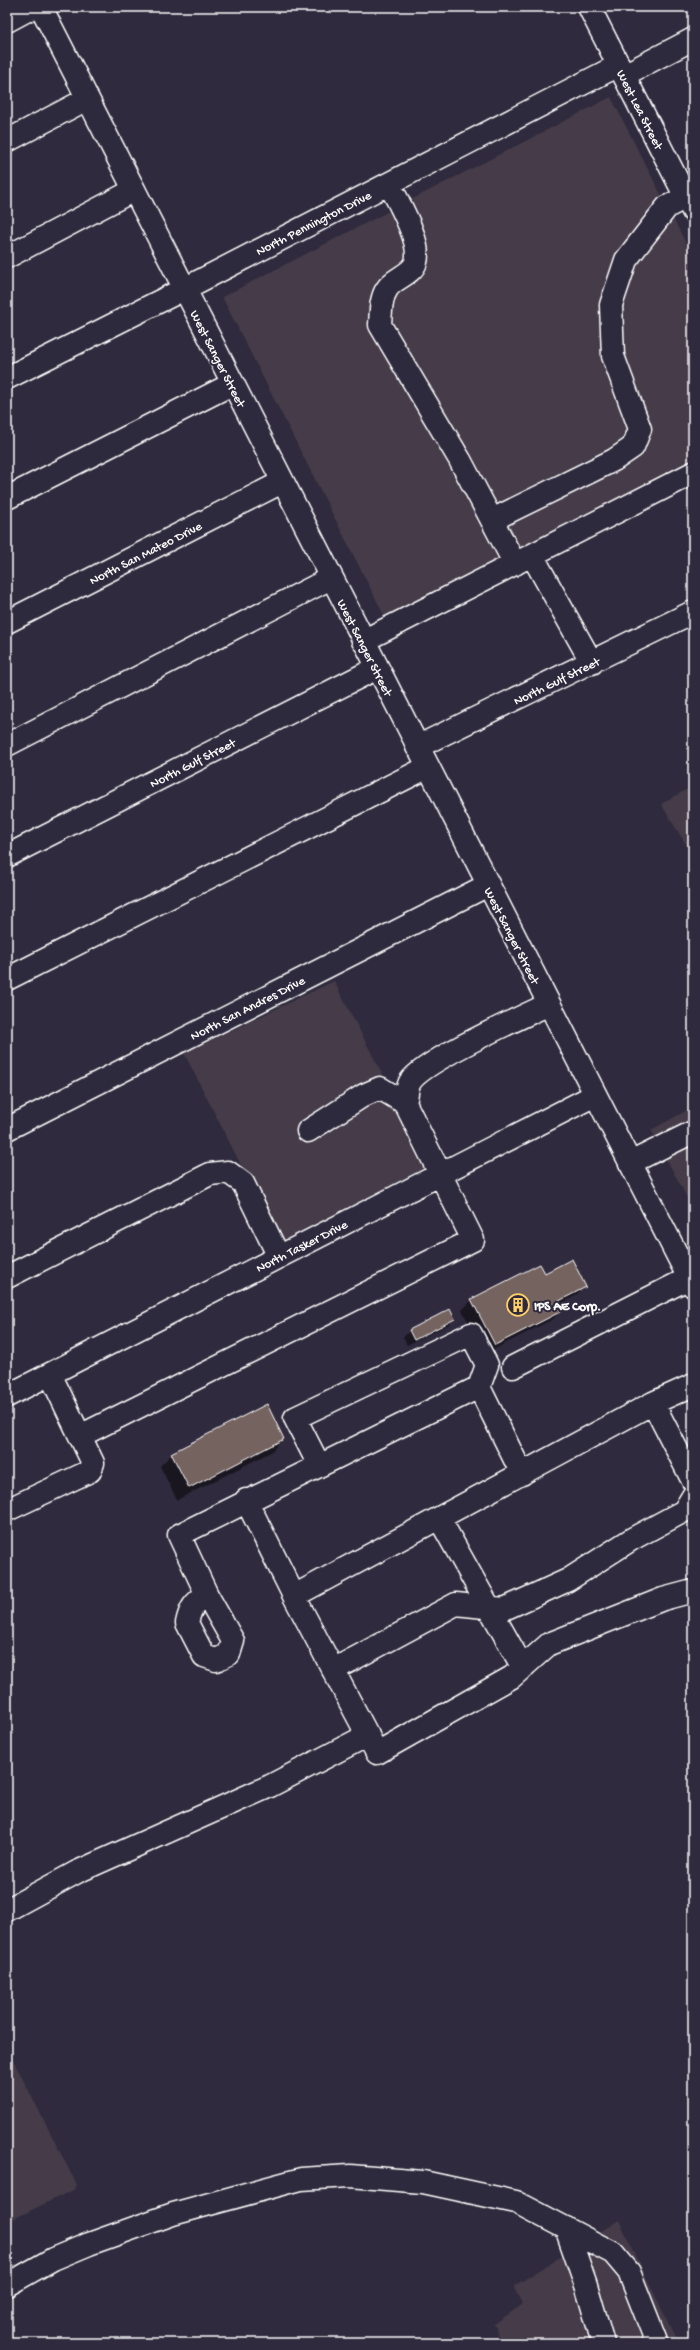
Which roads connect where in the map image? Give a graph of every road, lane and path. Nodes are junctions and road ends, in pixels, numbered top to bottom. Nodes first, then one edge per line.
1 (33, 7) edge
2 (41, 7) edge
3 (589, 7) edge
4 (7, 21) edge
5 (693, 39) edge
6 (621, 70) junction
7 (87, 99) junction
8 (7, 141) edge
9 (389, 184) junction
10 (134, 190) junction
11 (690, 204) edge
12 (7, 257) edge
13 (184, 289) junction
14 (7, 378) edge
15 (232, 384) junction
16 (693, 473) edge
17 (282, 482) junction
18 (7, 498) edge
19 (492, 520) junction
20 (523, 560) junction
21 (331, 578) junction
22 (693, 612) edge
23 (7, 622) edge
24 (363, 641) junction
25 (592, 663) junction
26 (377, 668) junction
27 (7, 745) edge
28 (417, 747) junction
29 (428, 768) junction
30 (7, 856) edge
31 (488, 885) junction
32 (7, 979) edge
33 (549, 1004) junction
34 (595, 1095) junction
35 (405, 1102) junction
36 (7, 1129) edge
37 (308, 1131) dead end
38 (693, 1132) edge
39 (630, 1163) junction
40 (440, 1174) junction
41 (279, 1257) junction
42 (7, 1277) edge
43 (691, 1282) edge
44 (513, 1367) dead end
45 (50, 1374) junction
46 (693, 1385) edge
47 (479, 1387) junction
48 (7, 1396) edge
49 (653, 1403) junction
50 (80, 1436) junction
51 (319, 1465) junction
52 (522, 1474) junction
53 (693, 1481) edge
54 (693, 1496) edge
55 (246, 1500) junction
56 (7, 1510) edge
57 (439, 1518) junction
58 (693, 1591) edge
59 (207, 1595) dead end
60 (294, 1596) junction
61 (490, 1607) junction
62 (523, 1668) junction
63 (333, 1670) junction
64 (368, 1735) junction
65 (7, 1910) edge
66 (566, 2228) junction
67 (7, 2285) edge
68 (603, 2343) edge
69 (657, 2343) edge

1 - 4 street
2 - 7 street, West Sanger Street
3 - 6 street, West Lea Street
5 - 6 street, North Pennington Drive
6 - 9 street, North Pennington Drive
6 - 11 street, West Lea Street
7 - 8 street
7 - 10 street, West Sanger Street
9 - 13 street, North Pennington Drive
9 - 19 street
10 - 12 street
10 - 13 street, West Sanger Street
11 - 19 street
13 - 14 street, North Pennington Drive
13 - 15 street, West Sanger Street
15 - 17 street, West Sanger Street
15 - 18 street
16 - 20 street
17 - 21 street, West Sanger Street
17 - 23 street, North San Mateo Drive
19 - 20 street
20 - 24 street
20 - 25 street
21 - 24 street, West Sanger Street
21 - 27 street
22 - 25 street, North Gulf Street
24 - 26 street, West Sanger Street
25 - 28 street, North Gulf Street
26 - 28 street, West Sanger Street
26 - 30 street, North Gulf Street
28 - 29 street, West Sanger Street
29 - 31 street, West Sanger Street
29 - 32 street
31 - 33 street, West Sanger Street
31 - 36 street, North San Andres Drive
33 - 34 street, West Sanger Street
33 - 35 street
34 - 39 street, West Sanger Street
34 - 40 street, North Tasker Drive
35 - 37 street
35 - 40 street
38 - 39 street
39 - 43 street, West Sanger Street
40 - 41 street, North Tasker Drive
40 - 50 street
41 - 42 street
41 - 45 street, North Tasker Drive
43 - 44 street
45 - 48 street, North Tasker Drive
45 - 50 street
46 - 49 street
47 - 51 street
47 - 51 street
47 - 52 street
49 - 52 street
49 - 53 street
50 - 56 street
51 - 55 street
52 - 57 street
54 - 61 street
55 - 59 street
55 - 60 street
57 - 60 street
57 - 61 street
58 - 62 street
60 - 63 street
61 - 62 street
61 - 63 street
62 - 64 street
63 - 64 street
64 - 65 street
66 - 67 street
66 - 68 street
66 - 69 street

